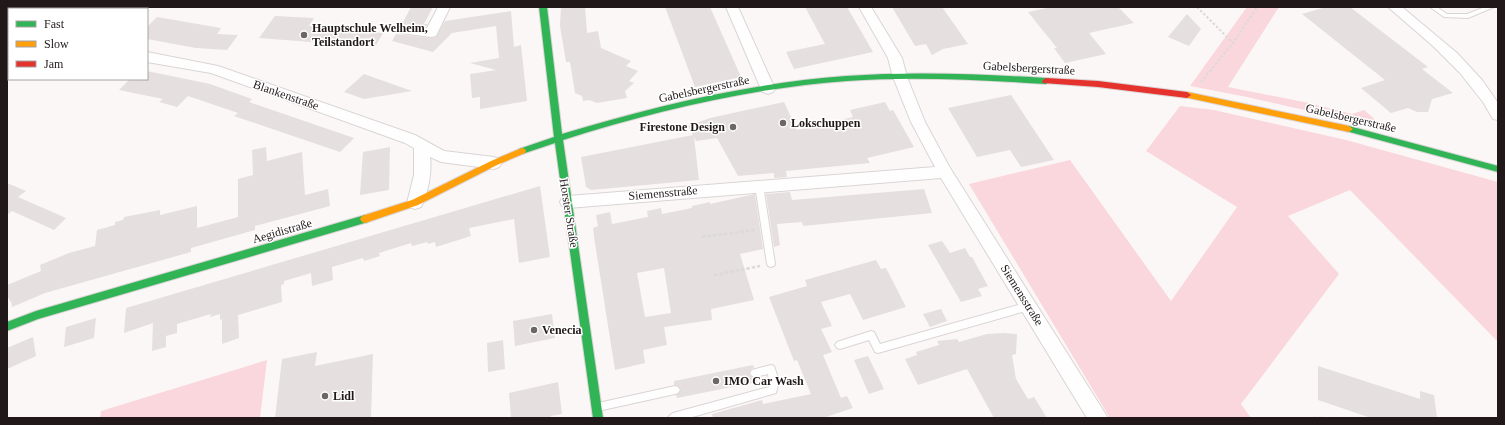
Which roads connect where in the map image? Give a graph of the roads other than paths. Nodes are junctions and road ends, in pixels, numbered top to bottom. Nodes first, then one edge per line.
1 (444, 7) edge
2 (543, 7) edge
3 (732, 7) edge
4 (864, 7) edge
5 (1394, 7) edge
6 (1433, 7) edge
7 (1491, 7) edge
8 (401, 29) dead end
9 (148, 57) edge
10 (900, 77) junction
11 (768, 89) junction
12 (1498, 115) edge
13 (557, 137) junction
14 (421, 146) junction
15 (494, 163) junction
16 (1498, 169) edge
17 (944, 172) junction
18 (759, 185) junction
19 (568, 202) junction
20 (415, 203) junction
21 (771, 264) road end
22 (1029, 306) junction
23 (7, 327) edge
24 (840, 345) dead end
25 (755, 373) dead end
26 (675, 390) dead end
27 (596, 407) junction
28 (598, 418) edge
29 (673, 418) edge
30 (1098, 418) edge

1 - 8 street
2 - 13 street, Horster Straße
3 - 11 street
4 - 10 street, Siemensstraße
5 - 12 street
6 - 7 lane
9 - 14 street, Blankenstraße
10 - 11 street, Gabelsbergerstraße
10 - 16 street, Gabelsbergerstraße
10 - 17 street, Siemensstraße
11 - 13 street, Gabelsbergerstraße
13 - 15 street, Aegidistraße
13 - 19 street, Horster Straße
14 - 15 street, Blankenstraße
14 - 20 street
15 - 20 street, Aegidistraße
17 - 18 street, Siemensstraße
17 - 22 street, Siemensstraße
18 - 19 street, Siemensstraße
18 - 21 lane
19 - 27 street, Horster Straße
20 - 23 street, Aegidistraße
22 - 24 lane
22 - 30 street, Siemensstraße
25 - 29 lane
26 - 27 lane
27 - 28 street, Horster Straße

